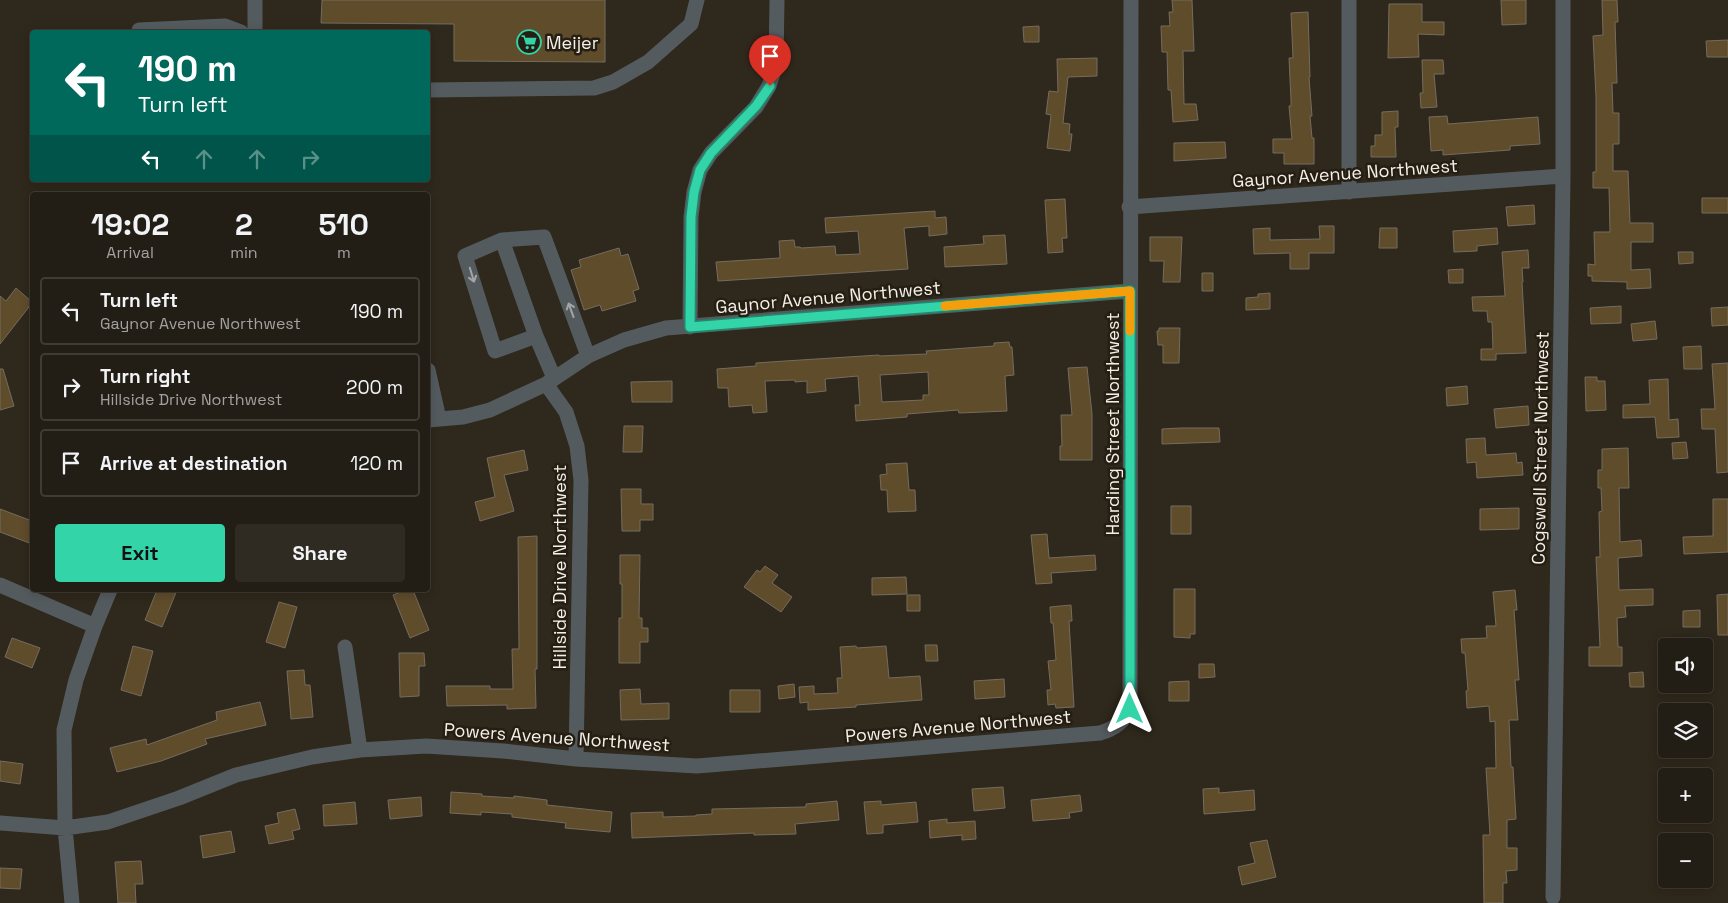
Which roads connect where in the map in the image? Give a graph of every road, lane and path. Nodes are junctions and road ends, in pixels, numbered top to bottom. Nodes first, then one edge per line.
1 (256, 0) edge
2 (697, 0) edge
3 (778, 0) edge
4 (1131, 0) edge
5 (1349, 0) edge
6 (1563, 0) edge
7 (139, 30) dead end
8 (236, 30) edge
9 (254, 30) edge
10 (430, 90) edge
11 (1563, 176) junction
12 (1349, 192) junction
13 (1129, 208) junction
14 (502, 240) junction
15 (1130, 291) junction
16 (690, 327) junction
17 (536, 336) junction
18 (588, 356) junction
19 (550, 381) junction
20 (430, 390) edge
21 (433, 419) edge
22 (0, 585) edge
23 (109, 592) edge
24 (95, 626) junction
25 (345, 647) dead end
26 (1120, 724) joint
27 (360, 750) junction
28 (576, 759) junction
29 (0, 823) edge
30 (65, 828) junction
31 (1553, 897) dead end
32 (72, 903) edge

1 - 9 street
2 - 10 street
3 - 16 street
4 - 13 street, Harding Street Northwest
5 - 12 street
6 - 11 street, Cogswell Street Northwest
7 - 8 street
11 - 12 street, Gaynor Avenue Northwest
11 - 31 street, Cogswell Street Northwest
12 - 13 street, Gaynor Avenue Northwest
13 - 15 street, Harding Street Northwest
14 - 17 street, Hillside Drive Northwest
14 -> 17 street
18 -> 14 street
15 - 16 street, Gaynor Avenue Northwest
15 - 26 street, Harding Street Northwest
16 - 18 street, Gaynor Avenue Northwest
17 - 19 street, Hillside Drive Northwest
18 - 19 street, Gaynor Avenue Northwest
19 - 21 street, Gaynor Avenue Northwest
19 - 28 street, Hillside Drive Northwest
20 - 21 street
22 - 24 street
23 - 24 street
24 - 30 street
25 - 27 street
26 - 28 street, Powers Avenue Northwest
27 - 28 street, Powers Avenue Northwest
27 - 30 street, Powers Avenue Northwest
29 - 30 street, Powers Avenue Northwest
30 - 32 street

